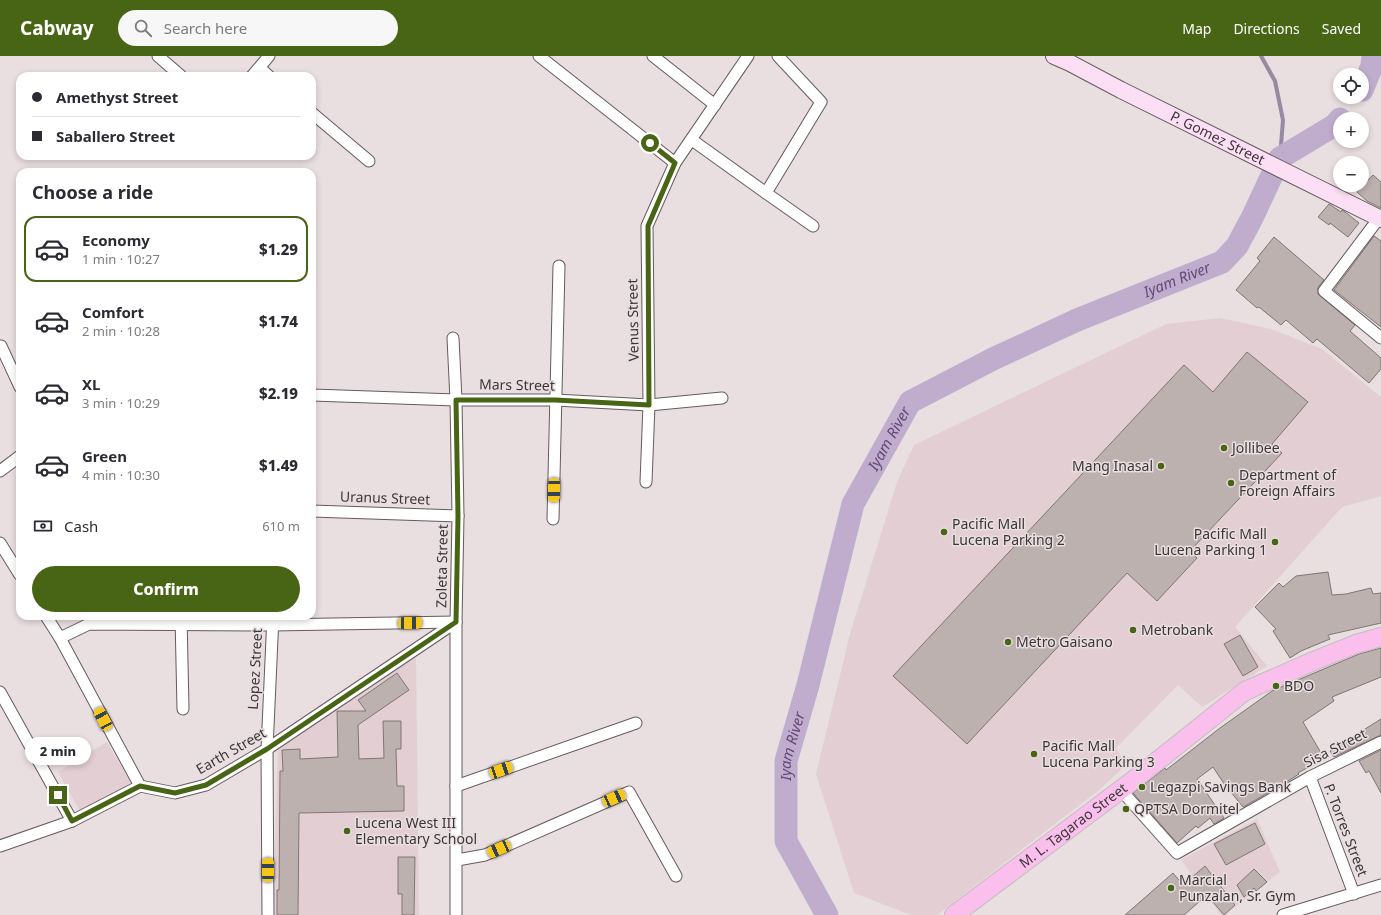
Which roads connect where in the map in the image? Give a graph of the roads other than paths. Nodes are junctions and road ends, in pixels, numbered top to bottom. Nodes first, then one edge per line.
1 (158, 56) edge
2 (269, 56) edge
3 (539, 56) edge
4 (653, 56) edge
5 (748, 56) edge
6 (778, 56) edge
7 (1054, 56) edge
8 (176, 72) edge
9 (256, 72) edge
10 (715, 105) junction
11 (316, 116) edge
12 (692, 140) junction
13 (369, 161) dead end
14 (675, 163) junction
15 (766, 193) junction
16 (1380, 219) edge
17 (813, 226) dead end
18 (559, 266) dead end
19 (453, 338) dead end
20 (1381, 338) edge
21 (0, 346) edge
22 (16, 378) edge
23 (316, 395) edge
24 (722, 398) dead end
25 (456, 400) junction
26 (555, 400) junction
27 (649, 405) junction
28 (16, 459) edge
29 (0, 472) edge
30 (646, 482) dead end
31 (316, 511) edge
32 (458, 516) junction
33 (553, 519) dead end
34 (0, 543) edge
35 (16, 568) edge
36 (49, 620) edge
37 (89, 620) edge
38 (180, 620) edge
39 (273, 620) edge
40 (456, 622) junction
41 (1381, 637) edge
42 (60, 638) junction
43 (0, 692) edge
44 (183, 709) dead end
45 (636, 723) dead end
46 (1381, 742) edge
47 (267, 749) junction
48 (1310, 777) junction
49 (140, 786) junction
50 (456, 786) junction
51 (1121, 790) junction
52 (72, 821) junction
53 (0, 846) edge
54 (457, 860) junction
55 (676, 876) dead end
56 (1381, 885) edge
57 (1354, 894) junction
58 (268, 915) edge
59 (456, 915) edge
60 (954, 915) edge
61 (1283, 915) edge

1 - 8 street
2 - 9 street
3 - 14 street
4 - 10 street
5 - 10 street, Venus Street
6 - 15 street
7 - 16 main road, P. Gomez Street
10 - 12 street, Venus Street
11 - 13 street
12 - 14 street, Venus Street
12 - 15 street
14 - 27 street, Venus Street
15 - 17 street
16 - 20 street
18 - 26 street
19 - 25 street, Zoleta Street
21 - 22 street
23 - 25 street, Mars Street
24 - 27 street, Mars Street
25 - 26 street, Mars Street
25 - 32 street, Zoleta Street
26 - 27 street, Mars Street
26 - 33 street
27 - 30 street, Venus Street
28 - 29 street
31 - 32 street, Uranus Street
32 - 40 street, Zoleta Street
34 - 35 street
36 - 42 street
37 - 38 street
37 - 42 street
38 - 39 street
38 - 44 street
39 - 40 street
39 - 47 street, Lopez Street
40 - 47 street, Earth Street
40 - 50 street, Zoleta Street
41 - 51 main road, M. L. Tagarao Street
42 - 49 street
43 - 52 street
45 - 50 street
46 - 48 street, Sisa Street
47 - 49 street, Earth Street
47 - 58 street, Lopez Street
48 - 51 street, Sisa Street
48 - 57 street, P. Torres Street
49 - 52 street
50 - 54 street, Zoleta Street
51 - 60 main road, M. L. Tagarao Street
52 - 53 street
54 - 55 street
54 - 59 street, Zoleta Street
56 - 57 street
57 - 61 street

